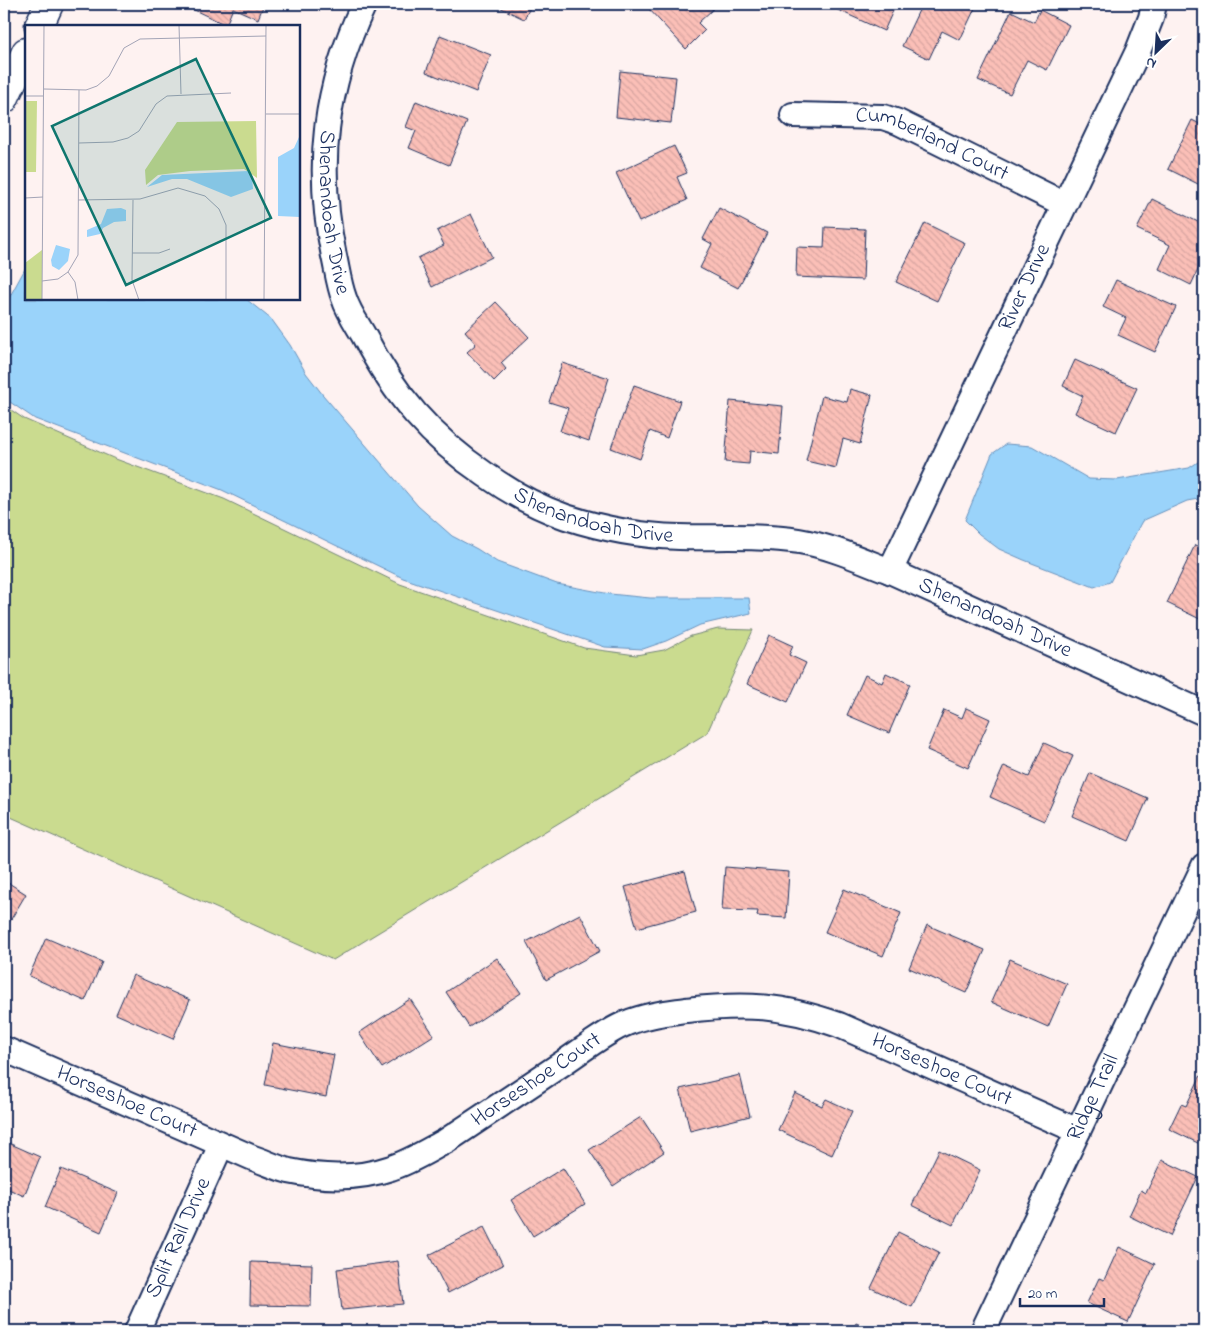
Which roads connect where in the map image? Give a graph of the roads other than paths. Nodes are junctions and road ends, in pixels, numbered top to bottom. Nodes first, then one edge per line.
1 (50, 4) edge
2 (364, 4) edge
3 (1154, 4) edge
4 (40, 25) edge
5 (25, 54) edge
6 (4, 99) edge
7 (793, 115) dead end
8 (1064, 204) junction
9 (890, 571) junction
10 (1204, 714) edge
11 (1204, 866) edge
12 (4, 1049) edge
13 (1078, 1131) junction
14 (221, 1145) junction
15 (137, 1331) edge
16 (983, 1331) edge

1 - 4 main road
2 - 9 street, Shenandoah Drive
3 - 8 street, River Drive
5 - 6 main road
7 - 8 street, Cumberland Court
8 - 9 street, River Drive
9 - 10 street, Shenandoah Drive
11 - 13 street, Ridge Trail
12 - 14 street, Horseshoe Court
13 - 14 street, Horseshoe Court
13 - 16 street, Ridge Trail
14 - 15 street, Split Rail Drive

